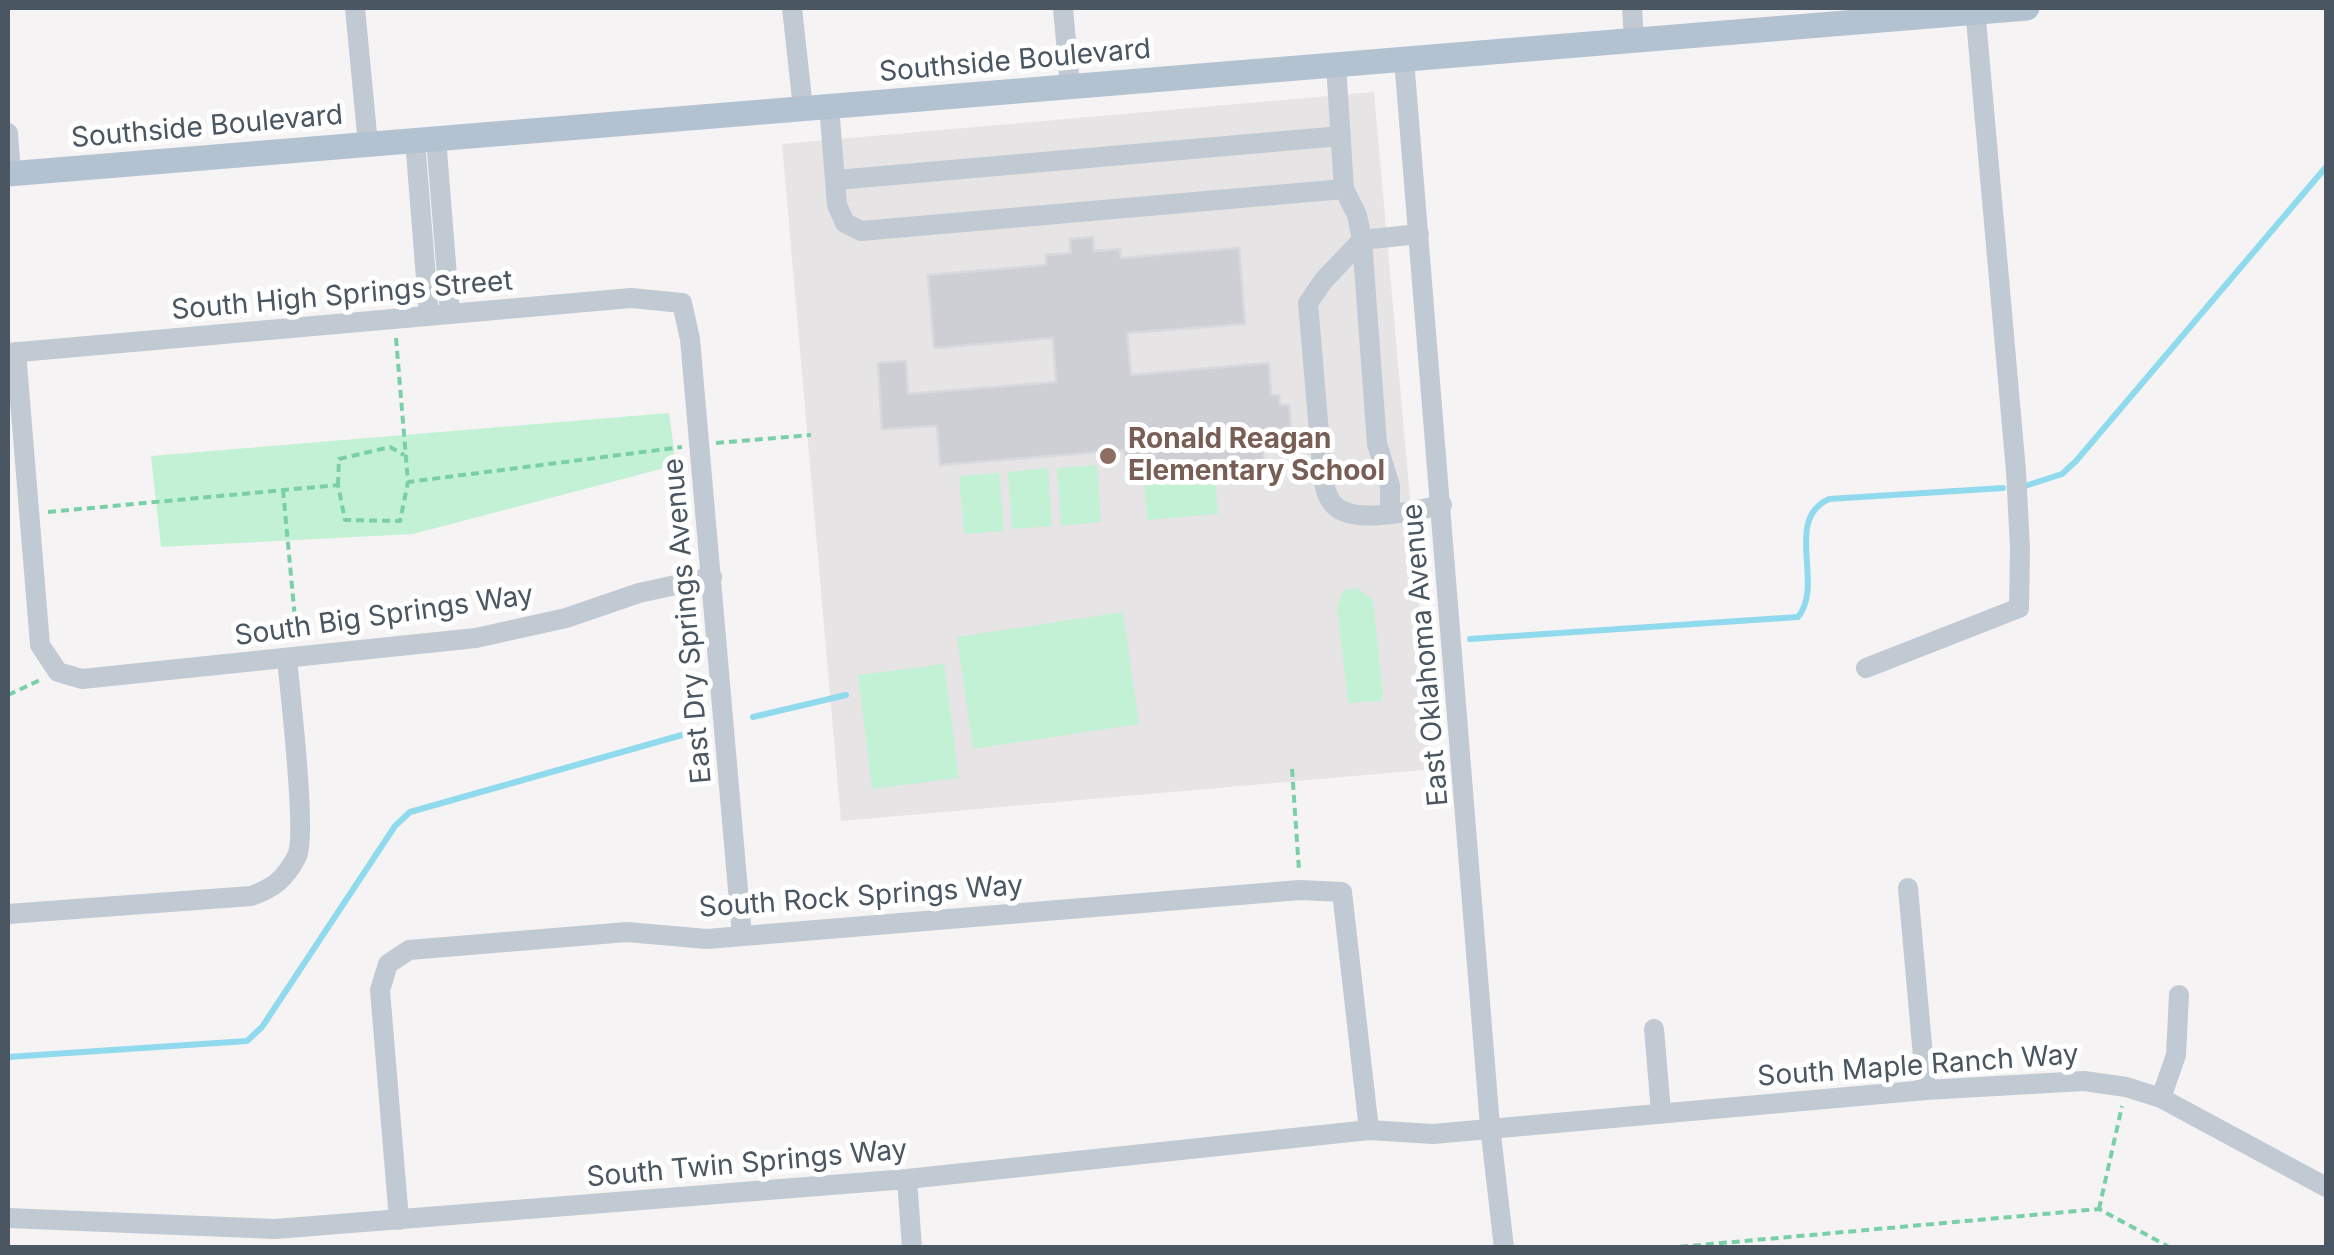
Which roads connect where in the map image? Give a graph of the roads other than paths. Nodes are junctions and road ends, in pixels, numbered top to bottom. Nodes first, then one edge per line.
1 (355, 8) edge
2 (792, 8) edge
3 (1063, 8) edge
4 (1632, 8) edge
5 (2027, 8) edge
6 (1975, 10) edge
7 (1876, 14) edge
8 (1634, 40) junction
9 (1404, 58) junction
10 (1336, 64) junction
11 (1070, 86) junction
12 (816, 107) junction
13 (8, 133) edge
14 (1340, 136) junction
15 (425, 139) junction
16 (368, 144) junction
17 (9, 174) edge
18 (836, 180) junction
19 (1344, 190) junction
20 (1419, 234) junction
21 (1362, 240) junction
22 (682, 303) joint
23 (439, 315) junction
24 (12, 353) edge
25 (1442, 505) junction
26 (1390, 513) junction
27 (712, 578) junction
28 (293, 658) junction
29 (1866, 668) dead end
30 (1908, 888) dead end
31 (8, 914) edge
32 (742, 936) junction
33 (2179, 995) dead end
34 (1654, 1029) dead end
35 (1926, 1090) junction
36 (2161, 1098) junction
37 (1661, 1112) junction
38 (1490, 1126) junction
39 (1369, 1130) junction
40 (907, 1178) junction
41 (2326, 1186) edge
42 (8, 1218) edge
43 (399, 1220) junction
44 (912, 1248) edge
45 (1504, 1248) edge

1 - 16 street
2 - 12 street
3 - 11 street
4 - 8 street
5 - 6 main road, Southside Boulevard
6 - 7 main road, Southside Boulevard
6 - 29 street
7 - 8 main road, Southside Boulevard
8 - 9 main road, Southside Boulevard
9 - 10 main road, Southside Boulevard
9 - 20 street, East Oklahoma Avenue
10 - 11 main road, Southside Boulevard
10 - 14 street
11 - 12 main road, Southside Boulevard
12 - 15 main road, Southside Boulevard
12 - 18 street
13 - 17 street
14 - 18 street
14 - 19 street
15 - 16 main road, Southside Boulevard
15 - 23 street
16 - 17 main road, Southside Boulevard
18 - 19 street
19 - 21 street
20 - 21 street
20 - 25 street, East Oklahoma Avenue
21 - 26 street
21 - 26 street
22 - 23 street, South High Springs Street
22 - 27 street, East Dry Springs Avenue
23 - 24 street, South High Springs Street
24 - 28 street, South Big Springs Way
25 - 26 street
25 - 38 street, East Oklahoma Avenue
27 - 28 street, South Big Springs Way
27 - 32 street, East Dry Springs Avenue
28 - 31 street
30 - 35 street
32 - 39 street, South Rock Springs Way
32 - 43 street, South Rock Springs Way
33 - 36 street
34 - 37 street
35 - 36 street, South Maple Ranch Way
35 - 37 street, South Maple Ranch Way
36 - 41 street, South Maple Ranch Way
37 - 38 street, South Maple Ranch Way
38 - 39 street, South Twin Springs Way
38 - 45 street, East Oklahoma Avenue
39 - 40 street, South Twin Springs Way
40 - 43 street, South Twin Springs Way
40 - 44 street
42 - 43 street, South Twin Springs Way

